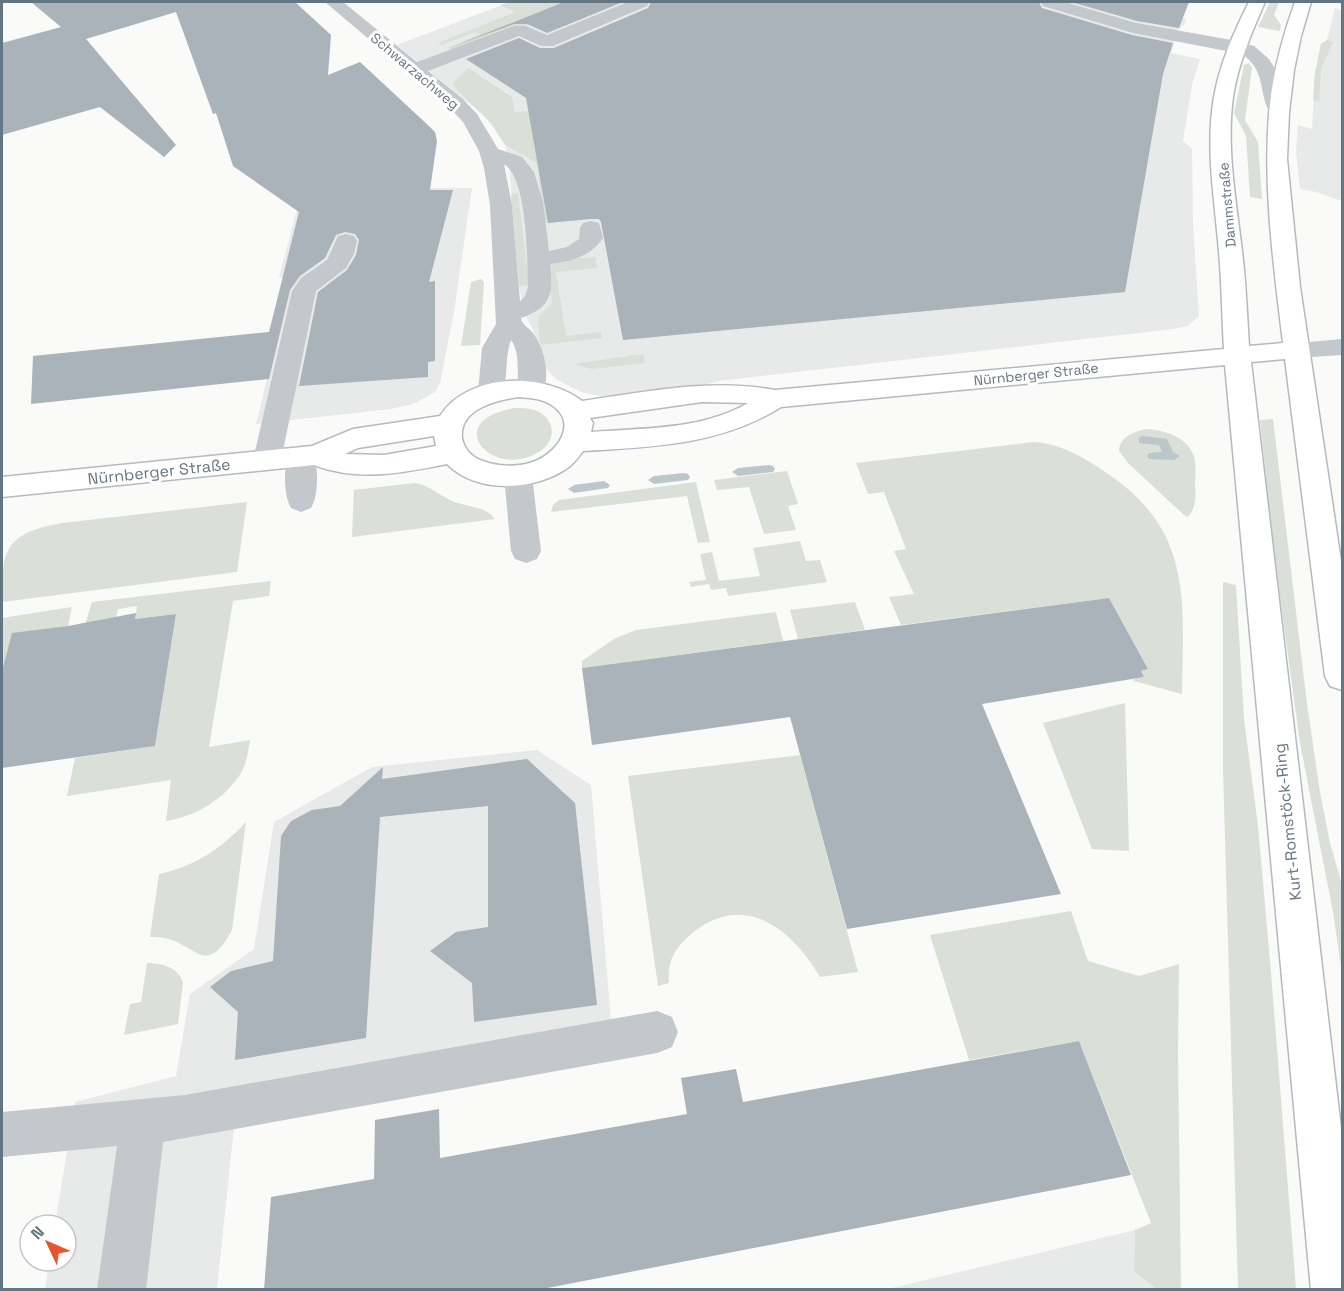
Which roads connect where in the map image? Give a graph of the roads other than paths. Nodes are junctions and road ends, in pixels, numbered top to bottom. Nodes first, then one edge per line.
1 (333, 2) edge
2 (640, 2) edge
3 (1049, 2) edge
4 (1253, 2) edge
5 (1303, 2) edge
6 (1108, 39) dead end
7 (1235, 52) junction
8 (415, 69) junction
9 (1279, 112) junction
10 (491, 153) junction
11 (591, 228) dead end
12 (345, 241) dead end
13 (538, 259) junction
14 (508, 320) junction
15 (1342, 347) edge
16 (1297, 350) junction
17 (1237, 354) junction
18 (532, 388) junction
19 (491, 392) junction
20 (775, 399) junction
21 (575, 411) junction
22 (449, 424) junction
23 (576, 442) junction
24 (454, 453) junction
25 (309, 456) junction
26 (267, 460) junction
27 (518, 476) junction
28 (2, 487) edge
29 (301, 501) dead end
30 (526, 551) dead end
31 (1342, 676) edge
32 (657, 1032) dead end
33 (143, 1122) junction
34 (2, 1135) edge
35 (122, 1290) edge
36 (1336, 1290) edge

1 - 8 street, Schwarzachweg
2 - 8 street
3 - 7 street
4 - 7 main road, Dammstraße
5 - 9 main road
6 - 7 street
7 - 9 street
7 - 17 main road, Dammstraße
8 - 10 street, Schwarzachweg
9 - 16 main road
10 - 13 street
10 - 14 street, Schwarzachweg
11 - 13 street
12 - 26 street
13 - 14 street
14 - 18 street
14 - 19 street
15 - 16 street
16 - 17 main road, Nürnberger Straße
16 - 31 main road
17 - 20 main road, Nürnberger Straße
17 - 36 main road, Kurt-Romstöck-Ring
18 - 19 main road
18 - 21 main road
19 - 22 main road
20 - 21 main road, Nürnberger Straße
20 - 23 main road, Nürnberger Straße
21 - 23 main road
22 - 24 main road
22 - 25 main road, Nürnberger Straße
23 - 27 main road
24 - 25 main road, Nürnberger Straße
24 - 27 main road
25 - 26 main road, Nürnberger Straße
25 - 29 street
26 - 28 main road, Nürnberger Straße
27 - 30 street
32 - 33 street
33 - 34 street
33 - 35 street

